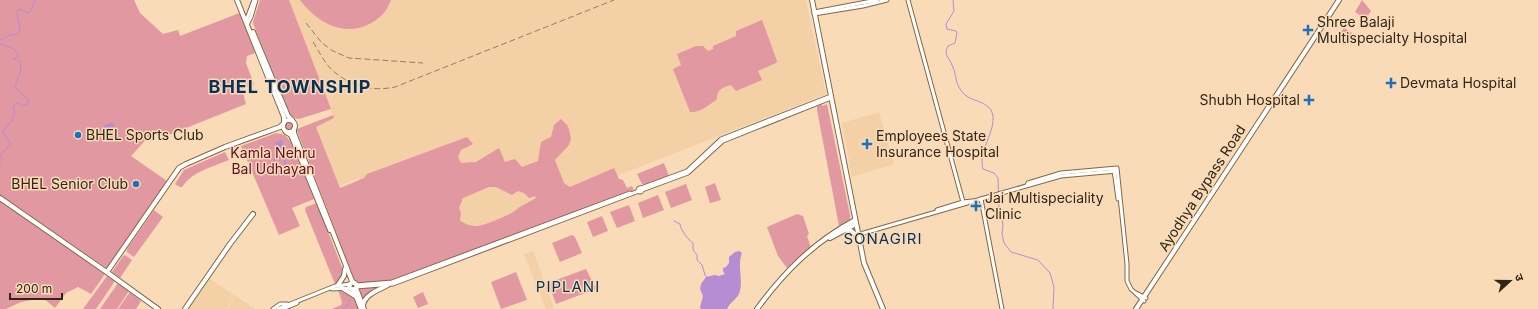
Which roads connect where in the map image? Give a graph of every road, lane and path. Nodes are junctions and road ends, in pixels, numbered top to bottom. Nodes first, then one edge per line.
1 (239, 0) edge
2 (255, 0) edge
3 (811, 0) edge
4 (877, 0) edge
5 (887, 0) edge
6 (908, 0) edge
7 (1341, 0) edge
8 (814, 13) junction
9 (247, 22) junction
10 (830, 97) junction
11 (292, 120) junction
12 (283, 123) junction
13 (294, 129) junction
14 (285, 131) junction
15 (268, 132) junction
16 (640, 190) junction
17 (0, 198) edge
18 (980, 199) junction
19 (972, 201) junction
20 (963, 202) junction
21 (253, 214) dead end
22 (854, 222) junction
23 (845, 230) junction
24 (857, 234) junction
25 (818, 245) junction
26 (345, 269) junction
27 (108, 272) junction
28 (388, 285) junction
29 (353, 286) junction
30 (340, 287) junction
31 (357, 298) junction
32 (1144, 299) junction
33 (288, 304) junction
34 (363, 308) edge
35 (158, 309) edge
36 (185, 309) edge
37 (273, 309) edge
38 (278, 309) edge
39 (283, 309) edge
40 (758, 309) edge
41 (882, 309) edge
42 (1002, 309) edge
43 (1137, 309) edge

1 - 9 main road
2 - 9 street
3 - 8 main road
3 - 10 main road
4 - 8 street
5 - 8 street
6 - 20 street
7 - 32 main road, Ayodhya Bypass Road
8 - 10 main road
9 - 11 main road
9 - 12 main road
10 - 16 street
10 - 22 main road
11 - 12 main road
11 - 13 main road
12 - 14 main road
12 - 15 main road
13 - 14 main road
13 - 29 main road
14 - 15 main road
14 - 26 main road
15 - 27 main road
16 - 28 street
16 - 29 street
17 - 27 main road
18 - 19 street
18 - 32 street
18 - 42 street
19 - 20 street
19 - 24 street
20 - 24 street
21 - 36 main road
22 - 23 main road
22 - 24 main road
22 - 25 main road
23 - 24 main road
23 - 25 main road
24 - 41 main road
25 - 40 main road
26 - 29 main road
26 - 30 main road
27 - 35 main road
28 - 29 street
28 - 34 main road
29 - 30 street
29 - 31 main road
29 - 34 main road
30 - 31 main road
30 - 33 street
30 - 39 street
31 - 34 main road
32 - 43 main road, Ayodhya Bypass Road
33 - 37 street
33 - 38 street

